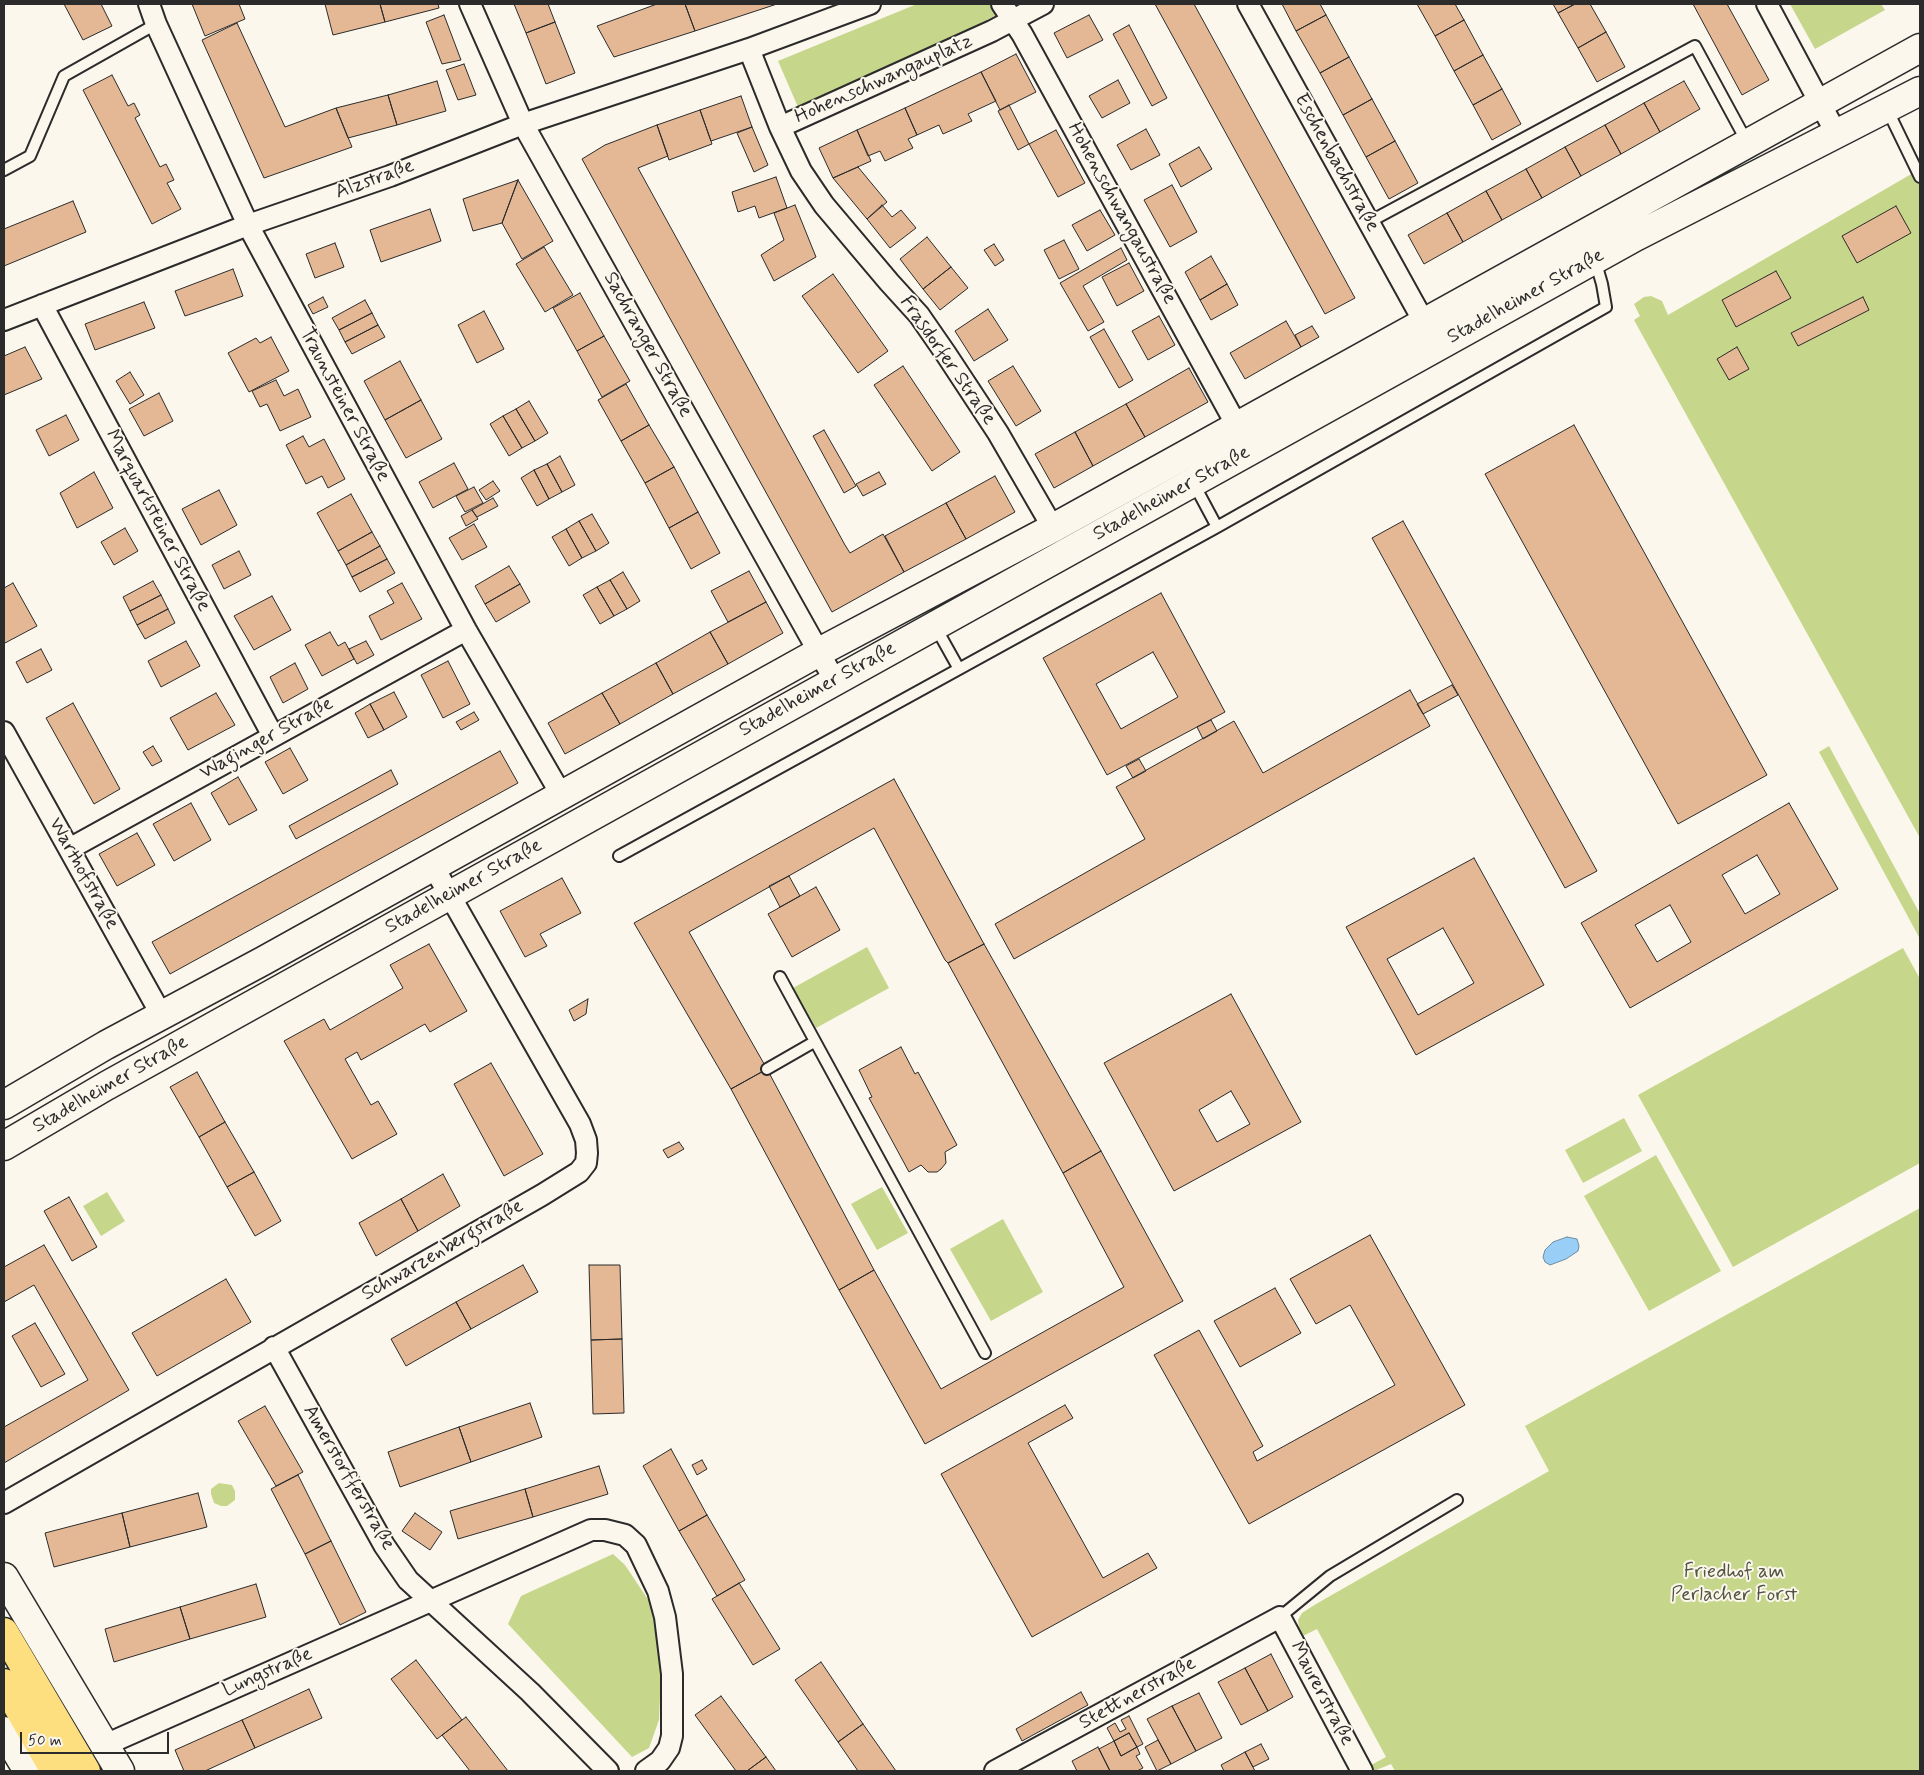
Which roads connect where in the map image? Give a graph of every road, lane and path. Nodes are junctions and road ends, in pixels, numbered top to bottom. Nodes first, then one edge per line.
1 (149, 4) edge
2 (470, 4) edge
3 (870, 4) edge
4 (1002, 4) edge
5 (1043, 4) edge
6 (1248, 4) edge
7 (1767, 4) edge
8 (1013, 21) junction
9 (156, 24) junction
10 (1920, 48) edge
11 (749, 50) junction
12 (1920, 92) edge
13 (1820, 102) junction
14 (1887, 108) junction
15 (523, 124) junction
16 (780, 127) junction
17 (1836, 133) junction
18 (1747, 143) junction
19 (4, 170) edge
20 (1920, 177) edge
21 (1620, 214) junction
22 (1369, 222) junction
23 (248, 225) junction
24 (1634, 237) junction
25 (1595, 259) junction
26 (42, 305) junction
27 (4, 320) edge
28 (1424, 322) junction
29 (1237, 426) junction
30 (1193, 482) junction
31 (1217, 527) junction
32 (1053, 528) junction
33 (935, 625) junction
34 (466, 630) junction
35 (819, 652) junction
36 (959, 669) junction
37 (834, 681) junction
38 (4, 732) edge
39 (272, 736) junction
40 (562, 796) junction
41 (69, 849) junction
42 (619, 856) dead end
43 (433, 866) junction
44 (450, 895) junction
45 (780, 978) dead end
46 (162, 1016) junction
47 (814, 1042) junction
48 (766, 1070) dead end
49 (4, 1105) edge
50 (4, 1146) edge
51 (274, 1347) junction
52 (985, 1353) dead end
53 (1457, 1500) dead end
54 (4, 1503) edge
55 (4, 1577) edge
56 (430, 1601) junction
57 (1280, 1617) junction
58 (4, 1632) edge
59 (4, 1683) edge
60 (4, 1731) edge
61 (105, 1745) junction
62 (28, 1771) edge
63 (55, 1771) edge
64 (86, 1771) edge
65 (120, 1771) edge
66 (608, 1771) edge
67 (646, 1771) edge
68 (996, 1771) edge
69 (1362, 1771) edge

1 - 9 street, Traunsteiner Straße
2 - 15 street, Sachranger Straße
3 - 11 street
4 - 8 street, Hohenschwangaustraße
5 - 8 street, Hohenschwangauplatz
6 - 22 street, Eschenbachstraße
7 - 13 street
8 - 16 street, Hohenschwangauplatz
8 - 29 street, Hohenschwangaustraße
9 - 19 lane
9 - 23 street, Traunsteiner Straße
10 - 13 main road, Stadelheimer Straße
11 - 15 street, Alzstraße
11 - 16 street, Hohenschwangauplatz
12 - 14 main road, Stadelheimer Straße
13 - 17 street
13 - 18 main road, Stadelheimer Straße
14 - 17 main road, Stadelheimer Straße
14 - 20 lane
15 - 23 street, Alzstraße
15 - 35 street, Sachranger Straße
16 - 32 street, Frasdorfer Straße
17 - 24 main road, Stadelheimer Straße
18 - 21 main road, Stadelheimer Straße
18 - 22 lane
21 - 24 main road
21 - 28 main road, Stadelheimer Straße
22 - 28 street, Eschenbachstraße
23 - 26 street, Alzstraße
23 - 34 street, Traunsteiner Straße
24 - 25 main road, Stadelheimer Straße
25 - 30 main road, Stadelheimer Straße
25 - 31 lane
26 - 27 street, Alzstraße
26 - 39 street, Marquartsteiner Straße
28 - 29 main road, Stadelheimer Straße
29 - 32 main road, Stadelheimer Straße
30 - 31 lane
30 - 33 main road, Stadelheimer Straße
31 - 36 lane
32 - 35 main road, Stadelheimer Straße
33 - 36 lane
33 - 37 main road, Stadelheimer Straße
34 - 39 street, Waginger Straße
34 - 40 street, Traunsteiner Straße
35 - 37 street, Sachranger Straße
35 - 40 main road, Stadelheimer Straße
36 - 42 lane
37 - 44 main road, Stadelheimer Straße
38 - 41 street, Warthofstraße
39 - 41 street, Waginger Straße
40 - 43 main road, Stadelheimer Straße
41 - 46 street, Warthofstraße
43 - 44 street, Schwarzenbergstraße
43 - 46 main road, Stadelheimer Straße
44 - 50 main road, Stadelheimer Straße
44 - 51 street, Schwarzenbergstraße
45 - 47 lane
46 - 49 main road, Stadelheimer Straße
47 - 48 lane
47 - 52 lane
51 - 54 street, Schwarzenbergstraße
51 - 56 street, Amerstorfferstraße
53 - 57 lane
55 - 61 main road
56 - 61 street, Lungstraße
56 - 66 street, Amerstorfferstraße
56 - 67 street
57 - 68 street, Stettnerstraße
57 - 69 street, Maurerstraße
58 - 64 highway
59 - 63 highway
60 - 62 main road
61 - 65 main road

